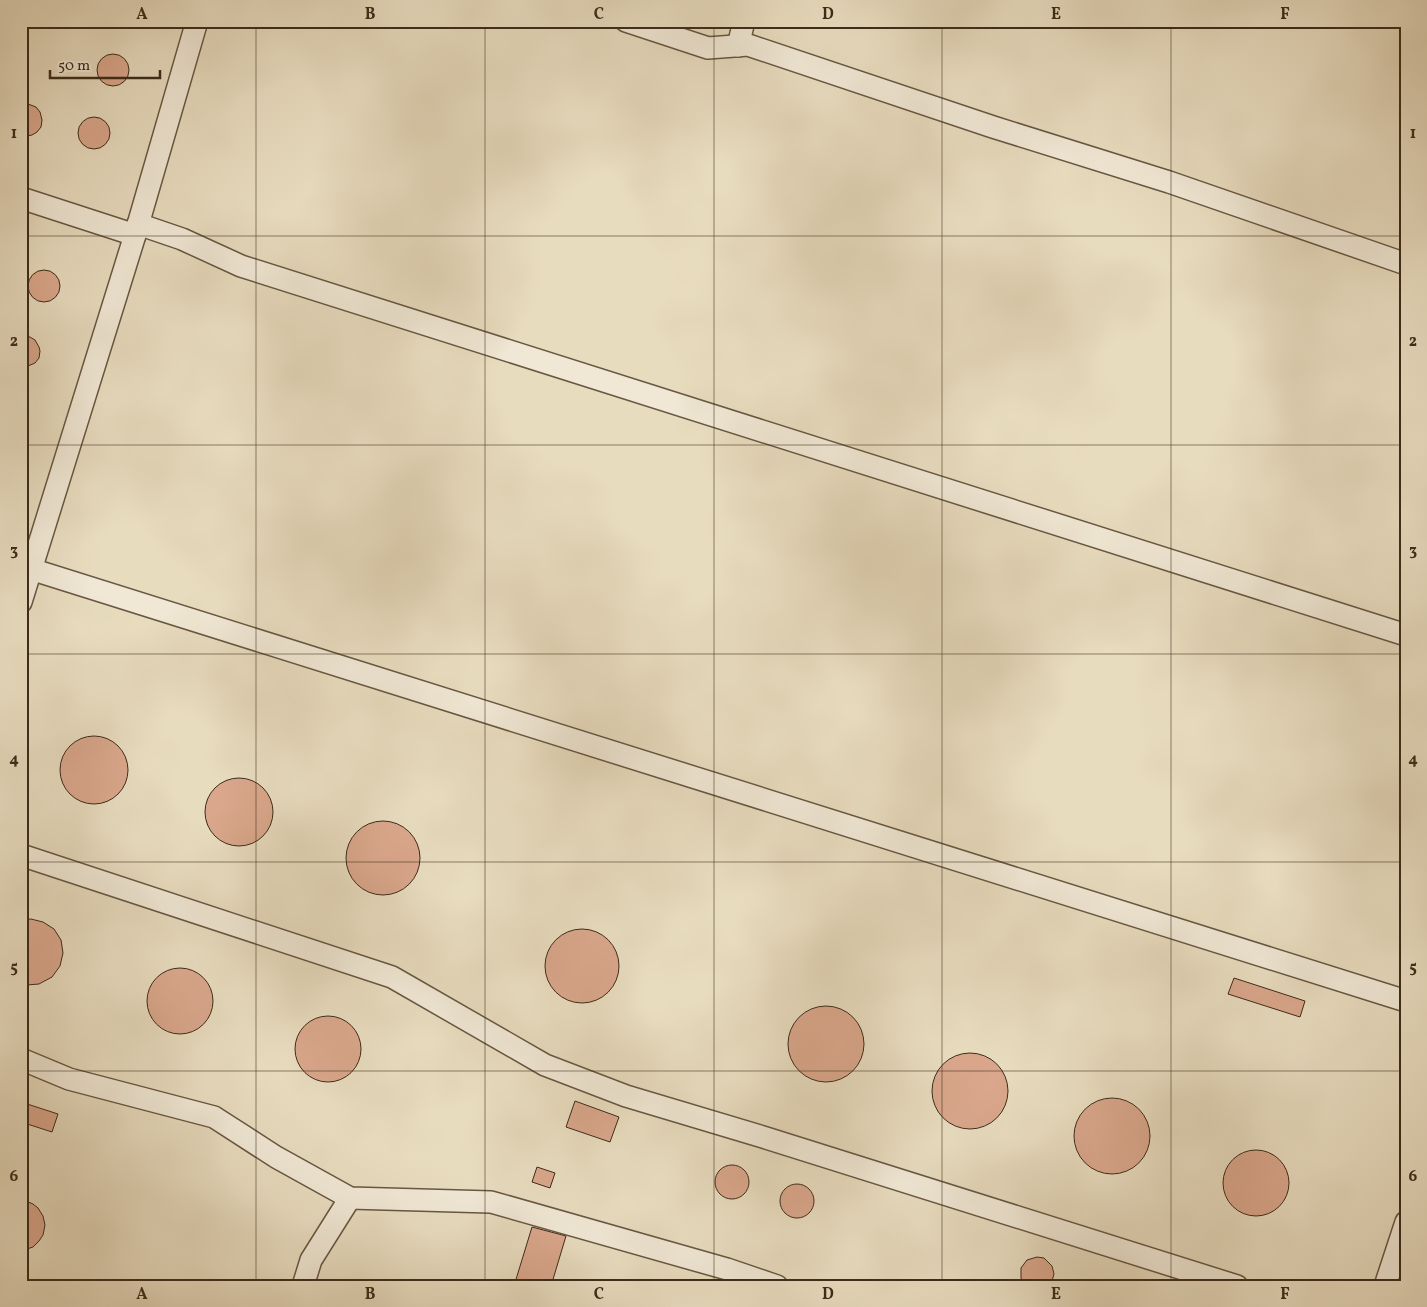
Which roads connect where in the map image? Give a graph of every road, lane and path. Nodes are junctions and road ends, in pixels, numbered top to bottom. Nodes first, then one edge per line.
1 (197, 21) edge
2 (626, 21) edge
3 (744, 21) edge
4 (738, 46) junction
5 (21, 198) edge
6 (137, 229) junction
7 (1406, 264) edge
8 (26, 568) edge
9 (21, 602) edge
10 (1406, 636) edge
11 (21, 855) edge
12 (1406, 1001) edge
13 (21, 1059) edge
14 (350, 1198) junction
15 (1406, 1222) edge
16 (303, 1286) edge
17 (777, 1286) edge
18 (1236, 1286) edge
19 (1385, 1286) edge

1 - 6 lane
2 - 4 lane
3 - 4 lane
4 - 7 lane
5 - 6 lane
6 - 8 lane
6 - 10 lane
8 - 9 lane
8 - 12 lane
11 - 18 lane
13 - 14 lane
14 - 16 lane
14 - 17 lane
15 - 19 lane

